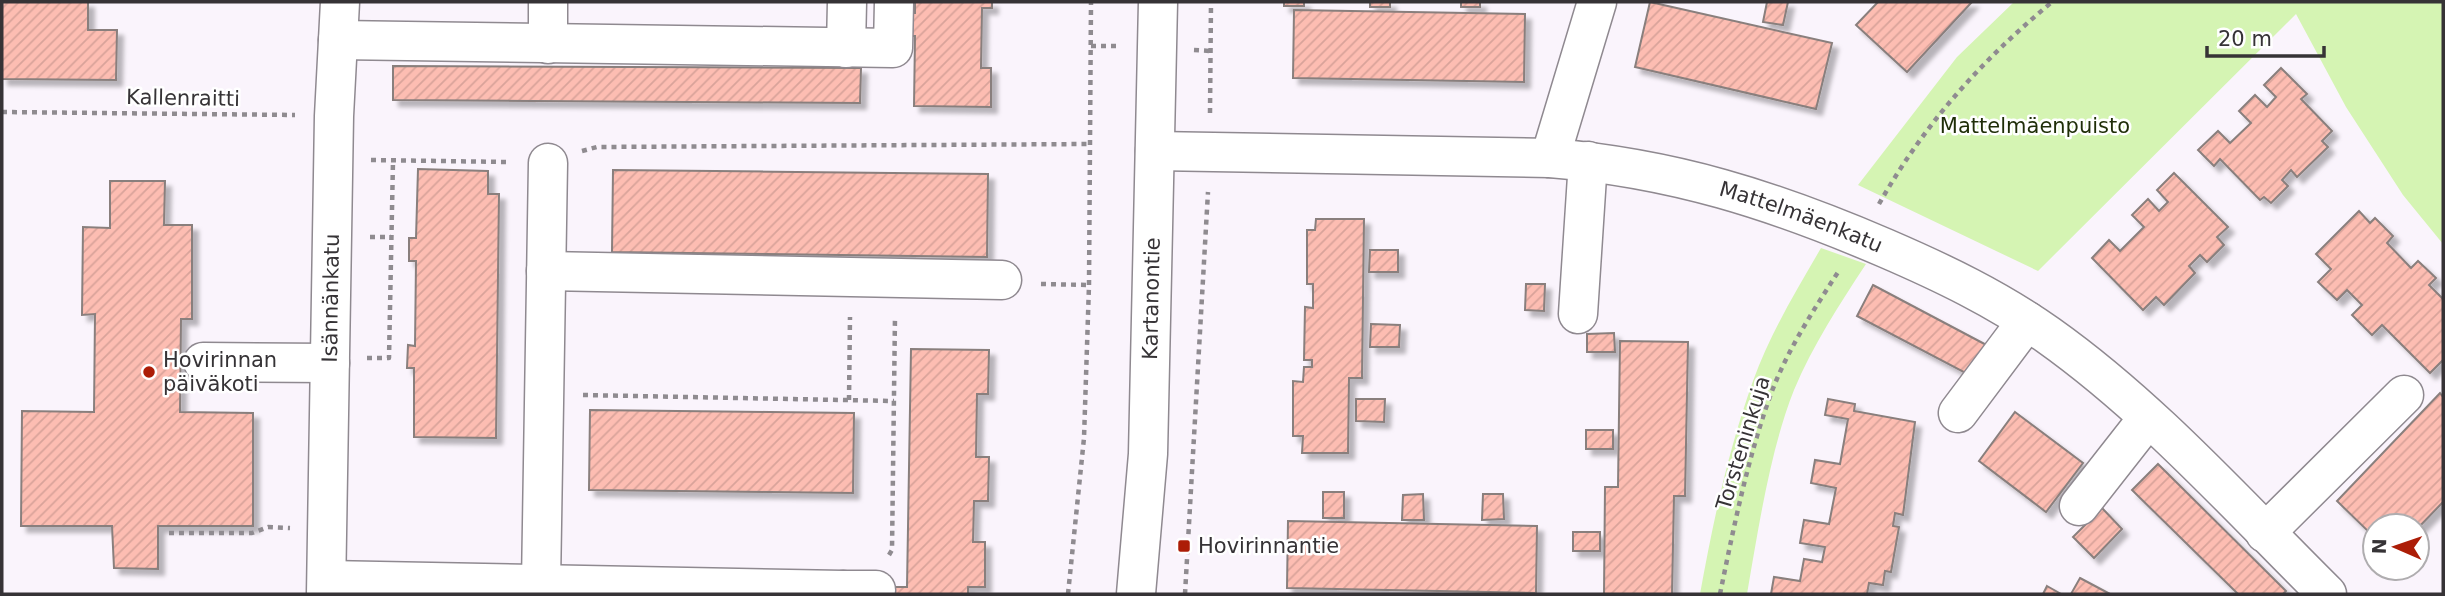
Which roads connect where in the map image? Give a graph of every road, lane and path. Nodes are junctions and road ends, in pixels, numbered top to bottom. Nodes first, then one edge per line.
1 (340, 2) edge
2 (548, 2) edge
3 (847, 2) edge
4 (894, 2) edge
5 (1091, 2) edge
6 (1158, 2) edge
7 (1211, 2) edge
8 (1597, 2) edge
9 (2052, 2) edge
10 (338, 40) junction
11 (548, 44) junction
12 (846, 48) junction
13 (2, 112) edge
14 (334, 116) junction
15 (1091, 144) junction
16 (1155, 151) junction
17 (1210, 152) junction
18 (1550, 158) junction
19 (363, 160) dead end
20 (393, 160) junction
21 (1588, 161) junction
22 (548, 163) junction
23 (363, 237) dead end
24 (391, 237) junction
25 (1860, 237) junction
26 (546, 271) junction
27 (851, 277) junction
28 (896, 278) junction
29 (1002, 280) joint
30 (1089, 285) junction
31 (1578, 314) dead end
32 (2027, 321) junction
33 (345, 361) junction
34 (203, 362) dead end
35 (544, 394) junction
36 (2404, 395) dead end
37 (849, 400) junction
38 (894, 401) junction
39 (1958, 413) dead end
40 (2148, 418) junction
41 (2079, 506) dead end
42 (328, 529) junction
43 (169, 533) dead end
44 (2266, 533) junction
45 (541, 584) junction
46 (326, 587) edge
47 (854, 592) edge
48 (1068, 594) edge
49 (1136, 594) edge
50 (1185, 594) edge
51 (1720, 594) edge
52 (2327, 594) edge

1 - 10 street, Isännänkatu
2 - 11 street
3 - 12 street
4 - 12 street
5 - 15 path
6 - 16 street, Kartanontie
7 - 17 path
8 - 18 street
9 - 25 path, Torsteninkuja
10 - 11 street
10 - 14 street, Isännänkatu
11 - 12 street
13 - 14 path, Kallenraitti
14 - 33 street, Isännänkatu
15 - 22 path
15 - 30 path
16 - 17 street, Mattelmäenkatu
16 - 49 street, Kartanontie
17 - 18 street, Mattelmäenkatu
17 - 50 path
18 - 21 street, Mattelmäenkatu
19 - 20 path
20 - 22 path
20 - 24 path
21 - 25 street, Mattelmäenkatu
21 - 31 street
22 - 26 street
23 - 24 path
24 - 33 path
25 - 32 street, Mattelmäenkatu
25 - 51 path, Torsteninkuja
26 - 27 street
26 - 35 street
27 - 28 street
27 - 37 path
28 - 29 street
28 - 38 path
29 - 30 path
30 - 48 path
32 - 39 street
32 - 40 street, Mattelmäenkatu
33 - 34 street
33 - 42 street, Isännänkatu
35 - 37 path
35 - 45 street
36 - 44 street
37 - 38 path
38 - 47 path
40 - 41 street
40 - 44 street, Mattelmäenkatu
42 - 43 path
42 - 46 street, Isännänkatu
44 - 52 street, Mattelmäenkatu
45 - 46 street
45 - 47 street

